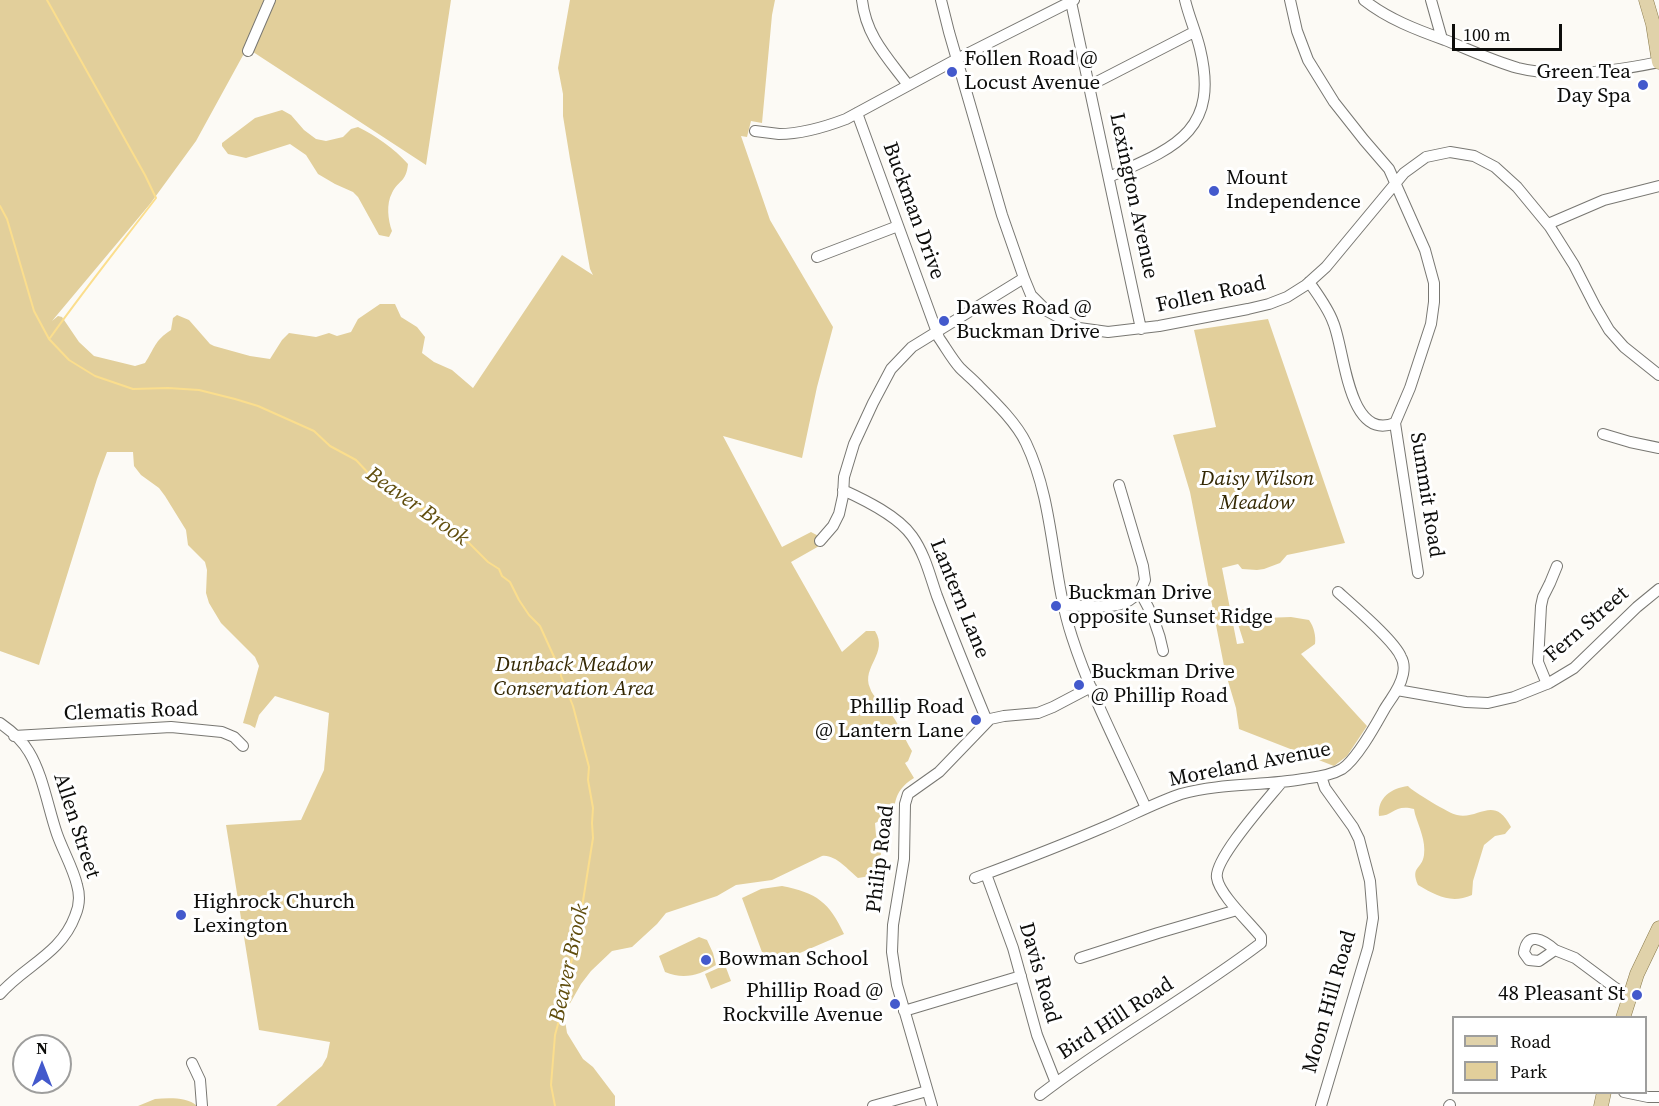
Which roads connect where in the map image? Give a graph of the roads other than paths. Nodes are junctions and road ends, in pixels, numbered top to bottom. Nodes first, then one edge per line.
1 (270, 0) edge
2 (862, 0) edge
3 (941, 0) edge
4 (1185, 0) edge
5 (1290, 0) edge
6 (1364, 0) edge
7 (1431, 0) edge
8 (1646, 0) edge
9 (1072, 1) edge
10 (1194, 32) junction
11 (1442, 39) junction
12 (1657, 41) edge
13 (248, 51) dead end
14 (957, 59) junction
15 (1659, 62) edge
16 (908, 85) junction
17 (1089, 86) junction
18 (856, 113) junction
19 (755, 130) dead end
20 (1108, 177) junction
21 (1396, 183) junction
22 (1659, 186) edge
23 (1548, 224) junction
24 (898, 226) junction
25 (817, 257) dead end
26 (1024, 278) junction
27 (1309, 282) junction
28 (1141, 329) junction
29 (937, 332) junction
30 (1659, 375) edge
31 (1395, 423) junction
32 (1603, 434) dead end
33 (1659, 447) edge
34 (1119, 485) dead end
35 (843, 490) junction
36 (820, 541) dead end
37 (1557, 566) dead end
38 (1418, 573) dead end
39 (1659, 589) edge
40 (1140, 592) junction
41 (1338, 592) dead end
42 (1064, 606) junction
43 (1163, 651) dead end
44 (1546, 684) junction
45 (1091, 687) junction
46 (1398, 690) junction
47 (987, 721) junction
48 (0, 723) edge
49 (15, 736) junction
50 (243, 746) dead end
51 (1321, 776) junction
52 (1281, 783) junction
53 (1146, 808) junction
54 (981, 876) joint
55 (1237, 910) junction
56 (1659, 928) edge
57 (1555, 950) dead end
58 (1080, 958) dead end
59 (1021, 976) junction
60 (0, 994) edge
61 (1630, 997) junction
62 (904, 1011) junction
63 (1623, 1016) edge
64 (192, 1063) dead end
65 (1056, 1083) junction
66 (927, 1091) junction
67 (1634, 1094) edge
68 (1040, 1095) dead end
69 (1659, 1097) edge
70 (202, 1106) edge
71 (873, 1106) edge
72 (932, 1106) edge
73 (1321, 1106) edge

1 - 13 street
2 - 16 street
3 - 14 street, Follen Road
4 - 10 street
5 - 21 street, Summit Road
6 - 11 street
7 - 11 street
8 - 12 main road
9 - 14 street
9 - 17 street, Lexington Avenue
10 - 17 street
10 - 20 street
11 - 15 street
12 - 15 main road
14 - 16 street
14 - 26 street, Follen Road
16 - 18 street
17 - 20 street, Lexington Avenue
18 - 19 street
18 - 24 street, Buckman Drive
20 - 28 street, Lexington Avenue
21 - 23 street, Follen Road
21 - 27 street, Follen Road
21 - 31 street, Summit Road
22 - 23 street
23 - 30 street, Follen Road
24 - 25 street
24 - 29 street, Buckman Drive
26 - 28 street, Follen Road
26 - 29 street
27 - 28 street, Follen Road
27 - 31 street
29 - 35 street
29 - 42 street, Buckman Drive
31 - 38 street, Summit Road
32 - 33 street
34 - 40 street
35 - 36 street
35 - 47 street, Lantern Lane
37 - 44 street
39 - 44 street, Fern Street
40 - 42 street
40 - 43 street
41 - 46 street
42 - 45 street, Buckman Drive
44 - 46 street, Fern Street
45 - 47 street
45 - 53 street, Buckman Drive
46 - 51 street, Moreland Avenue
47 - 62 street, Philip Road
48 - 49 street, Allen Street
49 - 50 street, Clematis Road
49 - 60 street, Allen Street
51 - 52 street, Moreland Avenue
51 - 73 street, Moon Hill Road
52 - 53 street, Moreland Avenue
52 - 55 street
53 - 54 street, Moreland Avenue
54 - 59 street, Davis Road
55 - 58 street
55 - 65 street, Bird Hill Road
56 - 61 main road
57 - 61 street
59 - 62 street
59 - 65 street, Davis Road
61 - 63 main road
62 - 66 street, Philip Road
64 - 70 street
65 - 68 street, Bird Hill Road
66 - 71 street
66 - 72 street, Philip Road
67 - 69 street

